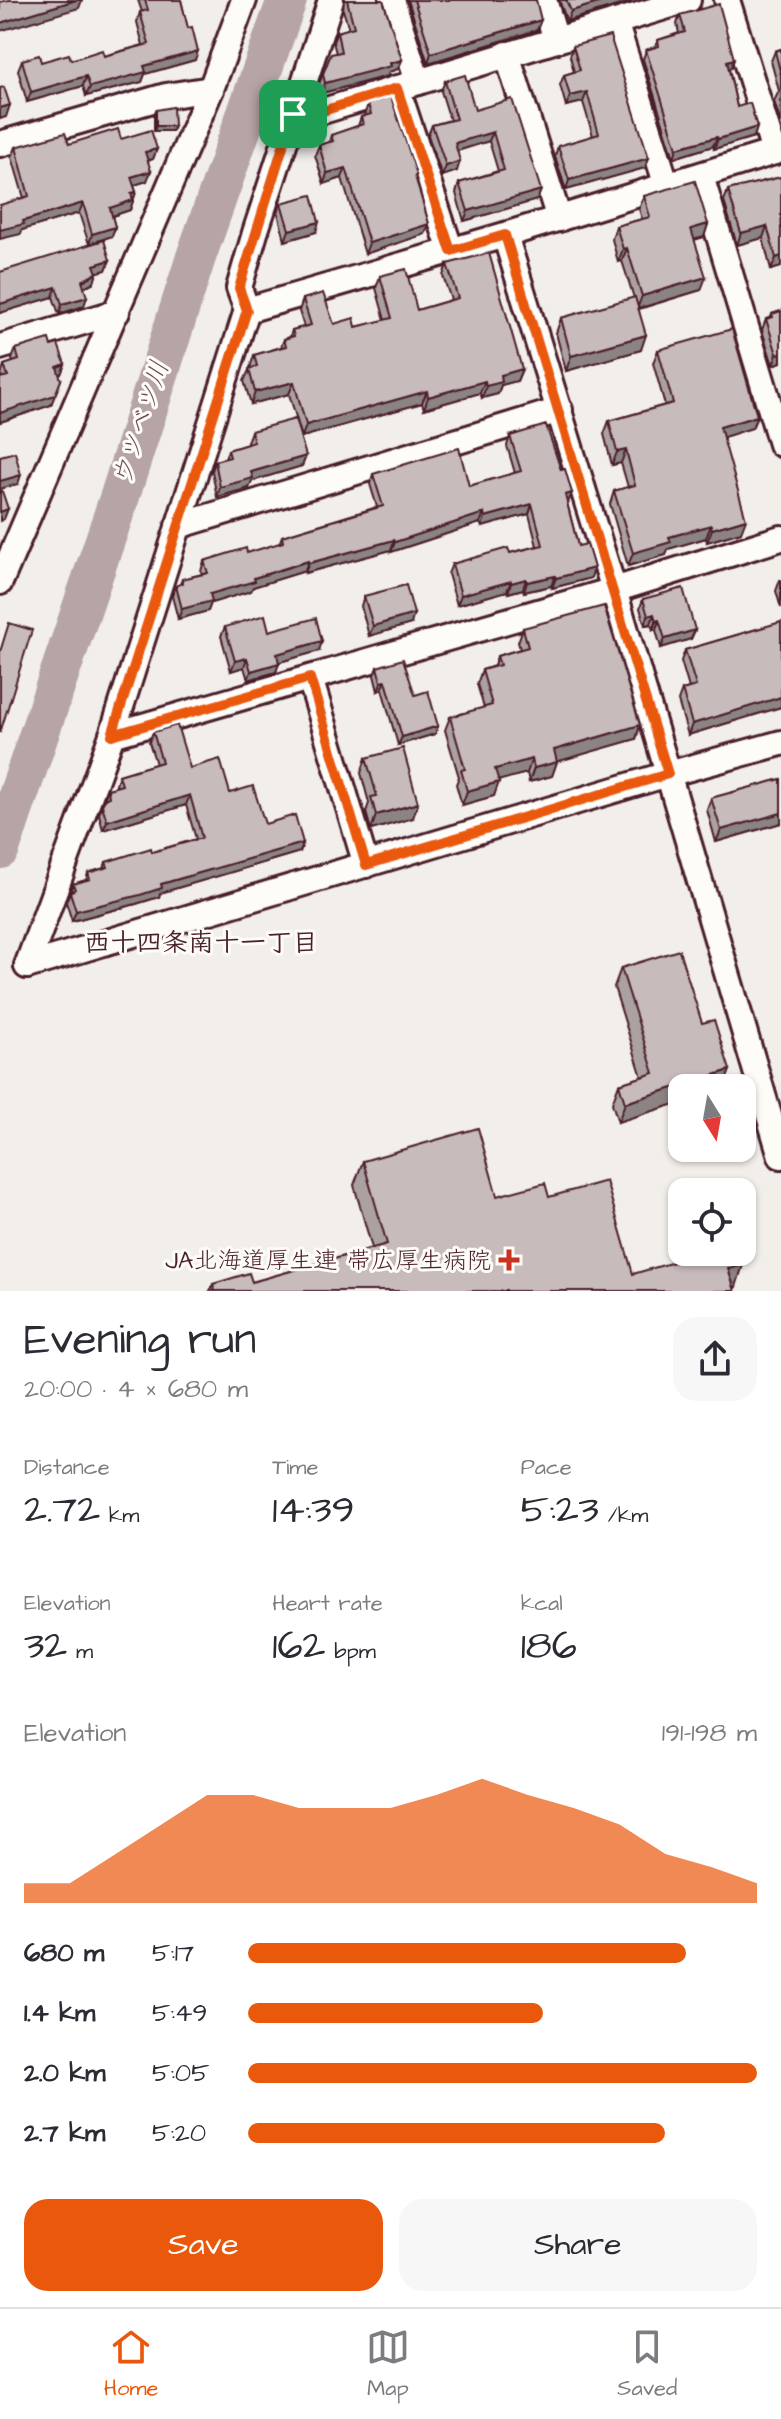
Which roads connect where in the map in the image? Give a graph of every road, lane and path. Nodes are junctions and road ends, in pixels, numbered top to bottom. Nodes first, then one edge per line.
1 (244, 0) edge
2 (331, 0) edge
3 (392, 0) edge
4 (544, 0) edge
5 (688, 0) edge
6 (727, 0) edge
7 (615, 22) junction
8 (556, 40) junction
9 (507, 54) junction
10 (407, 85) junction
11 (211, 89) junction
12 (293, 114) junction
13 (0, 144) edge
14 (778, 151) edge
15 (701, 176) junction
16 (667, 186) junction
17 (559, 219) junction
18 (505, 235) junction
19 (451, 251) junction
20 (247, 310) junction
21 (117, 312) junction
22 (0, 347) edge
23 (560, 410) junction
24 (781, 444) edge
25 (178, 526) junction
26 (781, 538) edge
27 (1, 580) edge
28 (614, 590) junction
29 (310, 678) junction
30 (112, 735) junction
31 (781, 743) edge
32 (668, 774) junction
33 (366, 865) junction
34 (771, 1085) edge
35 (781, 1156) edge

1 - 11 street
2 - 12 street
3 - 10 street
4 - 8 street
5 - 7 street
6 - 14 street
7 - 8 street
7 - 16 street
8 - 9 street
9 - 10 street
9 - 17 street
10 - 12 street
10 - 19 street
11 - 13 street
11 - 21 street
12 - 20 street
14 - 15 street
15 - 16 street
15 - 24 street
16 - 17 street
17 - 18 street
18 - 19 street
18 - 23 street
19 - 20 street
20 - 25 street
21 - 22 street
21 - 27 street
23 - 25 street
23 - 28 street
25 - 30 street
26 - 28 street
28 - 29 street
28 - 32 street
29 - 30 street
29 - 33 street
30 - 33 street
31 - 32 street
32 - 33 street
32 - 34 street
34 - 35 street

